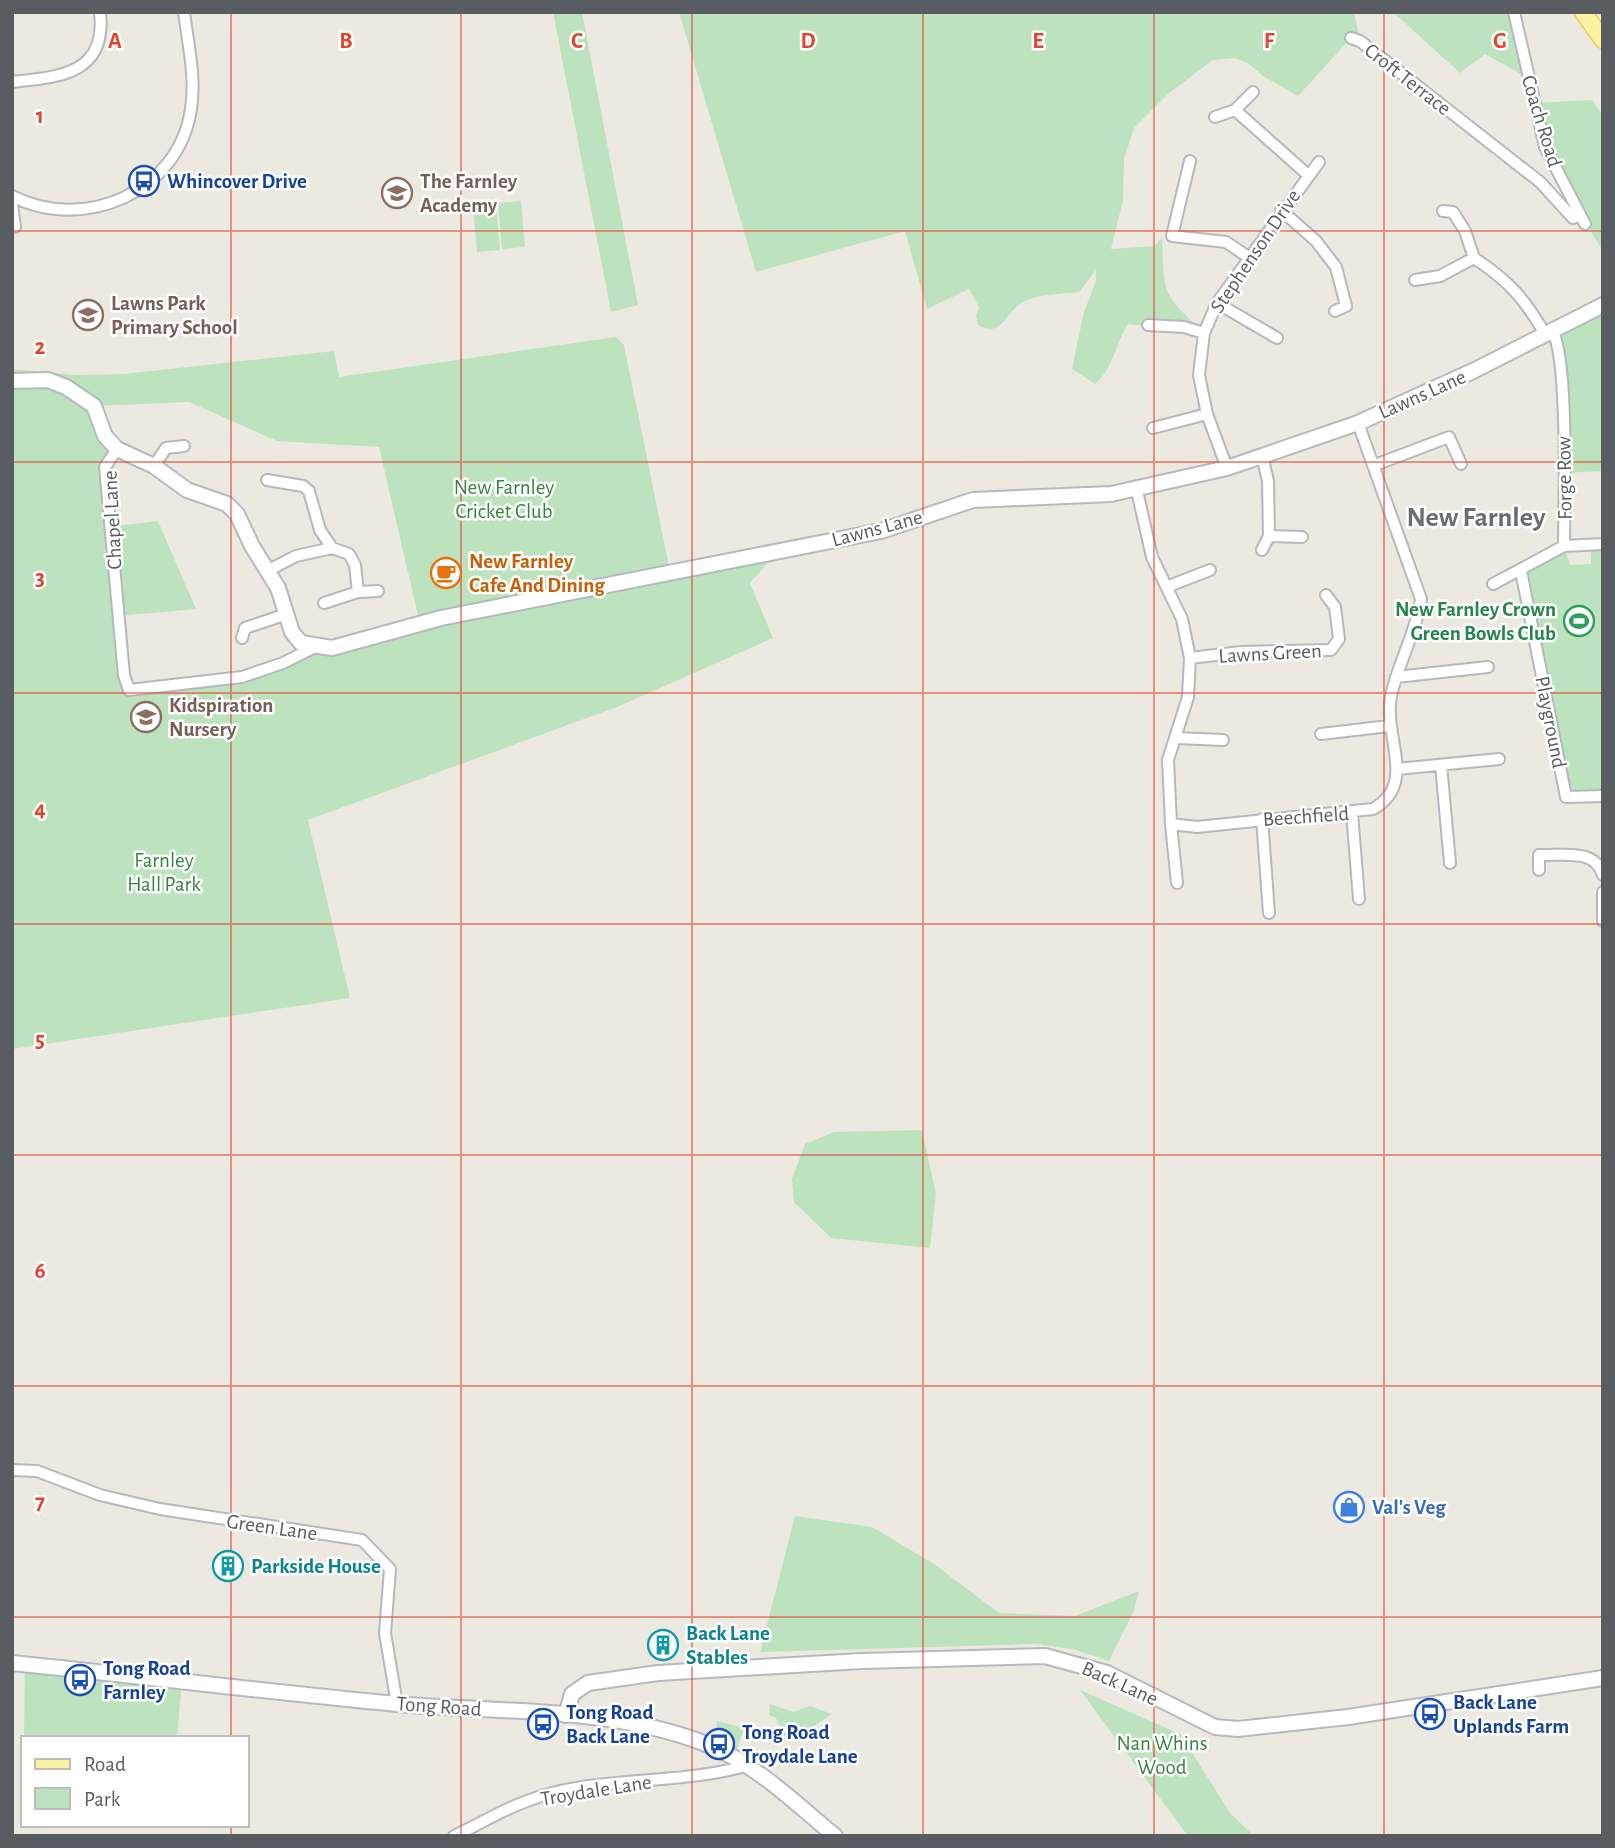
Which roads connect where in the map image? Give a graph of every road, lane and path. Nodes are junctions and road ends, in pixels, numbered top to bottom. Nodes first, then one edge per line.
1 (100, 12) edge
2 (184, 12) edge
3 (1514, 12) edge
4 (1583, 12) edge
5 (1351, 38) dead end
6 (1603, 40) edge
7 (13, 80) edge
8 (1253, 92) dead end
9 (1234, 110) junction
10 (1215, 117) dead end
11 (1189, 161) dead end
12 (1319, 162) dead end
13 (1307, 174) junction
14 (12, 196) edge
15 (12, 205) edge
16 (1281, 211) junction
17 (1443, 211) dead end
18 (1582, 219) joint
19 (15, 227) dead end
20 (1475, 258) junction
21 (1251, 259) junction
22 (1416, 280) dead end
23 (1217, 303) junction
24 (1603, 305) edge
25 (1335, 311) dead end
26 (1148, 324) dead end
27 (1549, 332) junction
28 (1204, 333) junction
29 (1277, 338) dead end
30 (12, 381) edge
31 (1154, 413) dead end
32 (1207, 414) junction
33 (1357, 423) junction
34 (184, 446) dead end
35 (117, 449) junction
36 (1262, 455) junction
37 (1461, 464) dead end
38 (154, 466) junction
39 (1375, 466) junction
40 (1227, 468) junction
41 (267, 480) dead end
42 (1137, 491) junction
43 (1269, 536) junction
44 (1303, 537) dead end
45 (1603, 544) edge
46 (1564, 546) junction
47 (332, 548) junction
48 (1262, 550) dead end
49 (269, 570) junction
50 (1210, 570) dead end
51 (1521, 571) junction
52 (1493, 584) dead end
53 (1169, 586) junction
54 (378, 591) dead end
55 (359, 592) junction
56 (1326, 594) dead end
57 (324, 603) dead end
58 (284, 615) junction
59 (237, 617) dead end
60 (315, 647) junction
61 (1190, 658) junction
62 (1488, 667) dead end
63 (1396, 677) junction
64 (129, 690) joint
65 (1389, 726) junction
66 (1321, 734) dead end
67 (1177, 738) junction
68 (1223, 740) dead end
69 (1499, 759) dead end
70 (1441, 765) junction
71 (1397, 769) junction
72 (1603, 796) edge
73 (1352, 813) junction
74 (1262, 819) junction
75 (1171, 824) junction
76 (1450, 863) dead end
77 (1539, 870) dead end
78 (1603, 875) edge
79 (1177, 883) dead end
80 (1603, 892) edge
81 (1359, 899) dead end
82 (1269, 913) dead end
83 (1603, 921) edge
84 (12, 1470) edge
85 (12, 1663) edge
86 (1603, 1678) edge
87 (397, 1704) junction
88 (566, 1715) junction
89 (745, 1766) junction
90 (454, 1836) edge
91 (835, 1836) edge

1 - 7 street
2 - 14 street
3 - 18 street, Coach Road
4 - 6 main road
5 - 18 street, Croft Terrace
8 - 9 street
9 - 10 street
9 - 13 street
11 - 21 street
12 - 13 street, Stephenson Drive
13 - 16 street, Stephenson Drive
15 - 19 street
16 - 21 street, Stephenson Drive
16 - 25 street
17 - 20 street
20 - 22 street
20 - 27 street, Forge Row
21 - 23 street, Stephenson Drive
23 - 28 street, Stephenson Drive
23 - 29 street
24 - 27 street, Lawns Lane
26 - 28 street
27 - 33 street, Lawns Lane
27 - 46 street, Forge Row
28 - 32 street, Stephenson Drive
30 - 35 street, Chapel Lane
31 - 32 street
32 - 40 street, Stephenson Drive
33 - 36 street, Lawns Lane
33 - 39 street, Beechfield
34 - 38 street
35 - 38 street
35 - 64 street, Chapel Lane
36 - 40 street, Lawns Lane
36 - 43 street
37 - 39 street
38 - 49 street
39 - 63 street, Beechfield
40 - 42 street, Lawns Lane
41 - 47 street
42 - 53 street
42 - 60 street, Lawns Lane
43 - 44 street
43 - 48 street
45 - 46 street
46 - 51 street, Forge Row
47 - 49 street
47 - 55 street
49 - 58 street
50 - 53 street
51 - 52 street, Forge Row
51 - 72 street, Playground
53 - 61 street
54 - 55 street
55 - 57 street
56 - 61 street, Lawns Green
58 - 59 street
58 - 60 street
60 - 64 street, Lawns Lane
61 - 67 street
62 - 63 street
63 - 65 street, Beechfield
65 - 66 street
65 - 71 street, Beechfield
67 - 68 street
67 - 75 street
69 - 70 street
70 - 71 street
70 - 76 street
71 - 73 street, Beechfield
73 - 74 street, Beechfield
73 - 81 street
74 - 75 street, Beechfield
74 - 82 street
75 - 79 street
77 - 78 street
80 - 83 street
84 - 87 street, Green Lane
85 - 87 street, Tong Road
86 - 88 street, Back Lane
87 - 88 street, Tong Road
88 - 89 street, Tong Road
89 - 90 street, Troydale Lane
89 - 91 street, Tong Road

